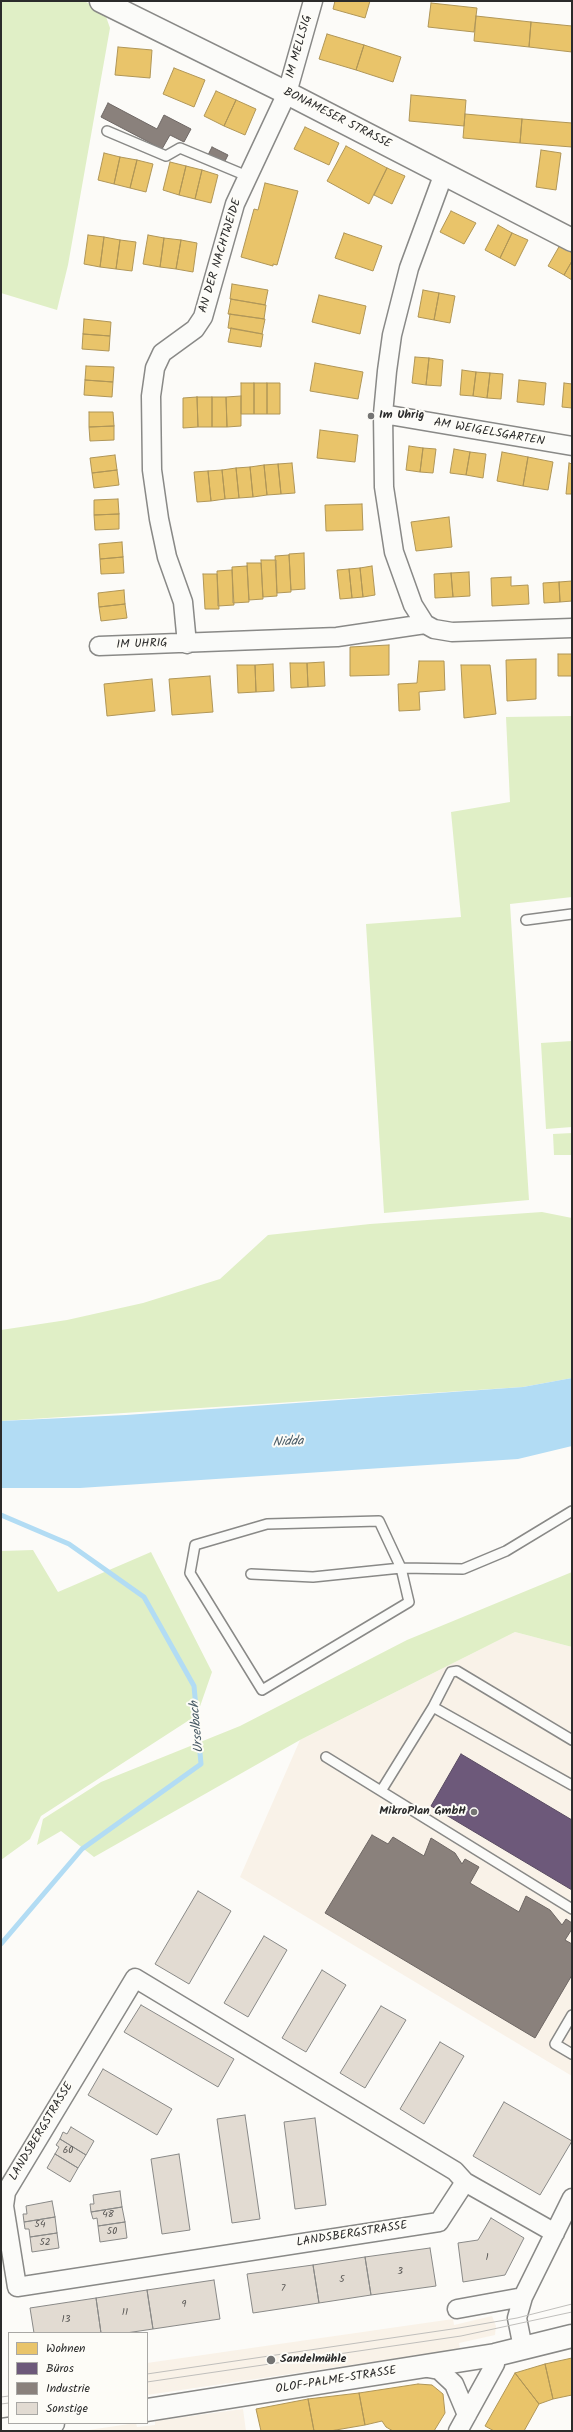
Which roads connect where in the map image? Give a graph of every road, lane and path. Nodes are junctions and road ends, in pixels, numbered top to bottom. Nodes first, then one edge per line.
1 (101, 1) edge
2 (313, 1) edge
3 (287, 93) junction
4 (107, 132) dead end
5 (444, 173) junction
6 (247, 176) junction
7 (572, 240) edge
8 (384, 414) junction
9 (572, 446) edge
10 (425, 624) junction
11 (572, 628) edge
12 (187, 644) junction
13 (99, 646) dead end
14 (572, 914) edge
15 (526, 920) dead end
16 (572, 1511) edge
17 (401, 1568) junction
18 (251, 1574) dead end
19 (433, 1707) junction
20 (572, 1740) edge
21 (326, 1757) dead end
22 (572, 1785) edge
23 (381, 1791) junction
24 (572, 1909) edge
25 (572, 2015) edge
26 (572, 2054) edge
27 (465, 2182) junction
28 (572, 2198) edge
29 (555, 2233) junction
30 (523, 2297) junction
31 (457, 2309) dead end
32 (572, 2336) edge
33 (523, 2348) junction
34 (495, 2355) junction
35 (421, 2367) junction
36 (148, 2410) edge
37 (467, 2415) junction
38 (46, 2424) edge
39 (1, 2430) edge
40 (458, 2431) edge

1 - 3 street, BONAMESER STRASSE
2 - 3 street, IM MELLSIG
3 - 5 street, BONAMESER STRASSE
3 - 6 street, AN DER NACHTWEIDE
4 - 6 lane
5 - 7 street, BONAMESER STRASSE
5 - 8 street
6 - 12 street, AN DER NACHTWEIDE
8 - 9 street, AM WEIGELSGARTEN
8 - 10 street
10 - 11 street, IM UHRIG
10 - 12 street, IM UHRIG
12 - 13 street, IM UHRIG
14 - 15 lane
16 - 17 lane
17 - 17 lane
17 - 18 lane
19 - 20 lane
19 - 22 lane
19 - 23 lane
21 - 23 lane
23 - 24 lane
25 - 26 lane
27 - 27 street, LANDSBERGSTRASSE
27 - 29 street, LANDSBERGSTRASSE
28 - 29 street
29 - 30 street
30 - 31 street
30 - 33 street
32 - 33 street, OLOF-PALME-STRASSE
33 - 34 street, OLOF-PALME-STRASSE
34 - 35 street, OLOF-PALME-STRASSE
34 - 37 street
35 - 36 street, OLOF-PALME-STRASSE
35 - 37 street
37 - 40 street
38 - 39 street

